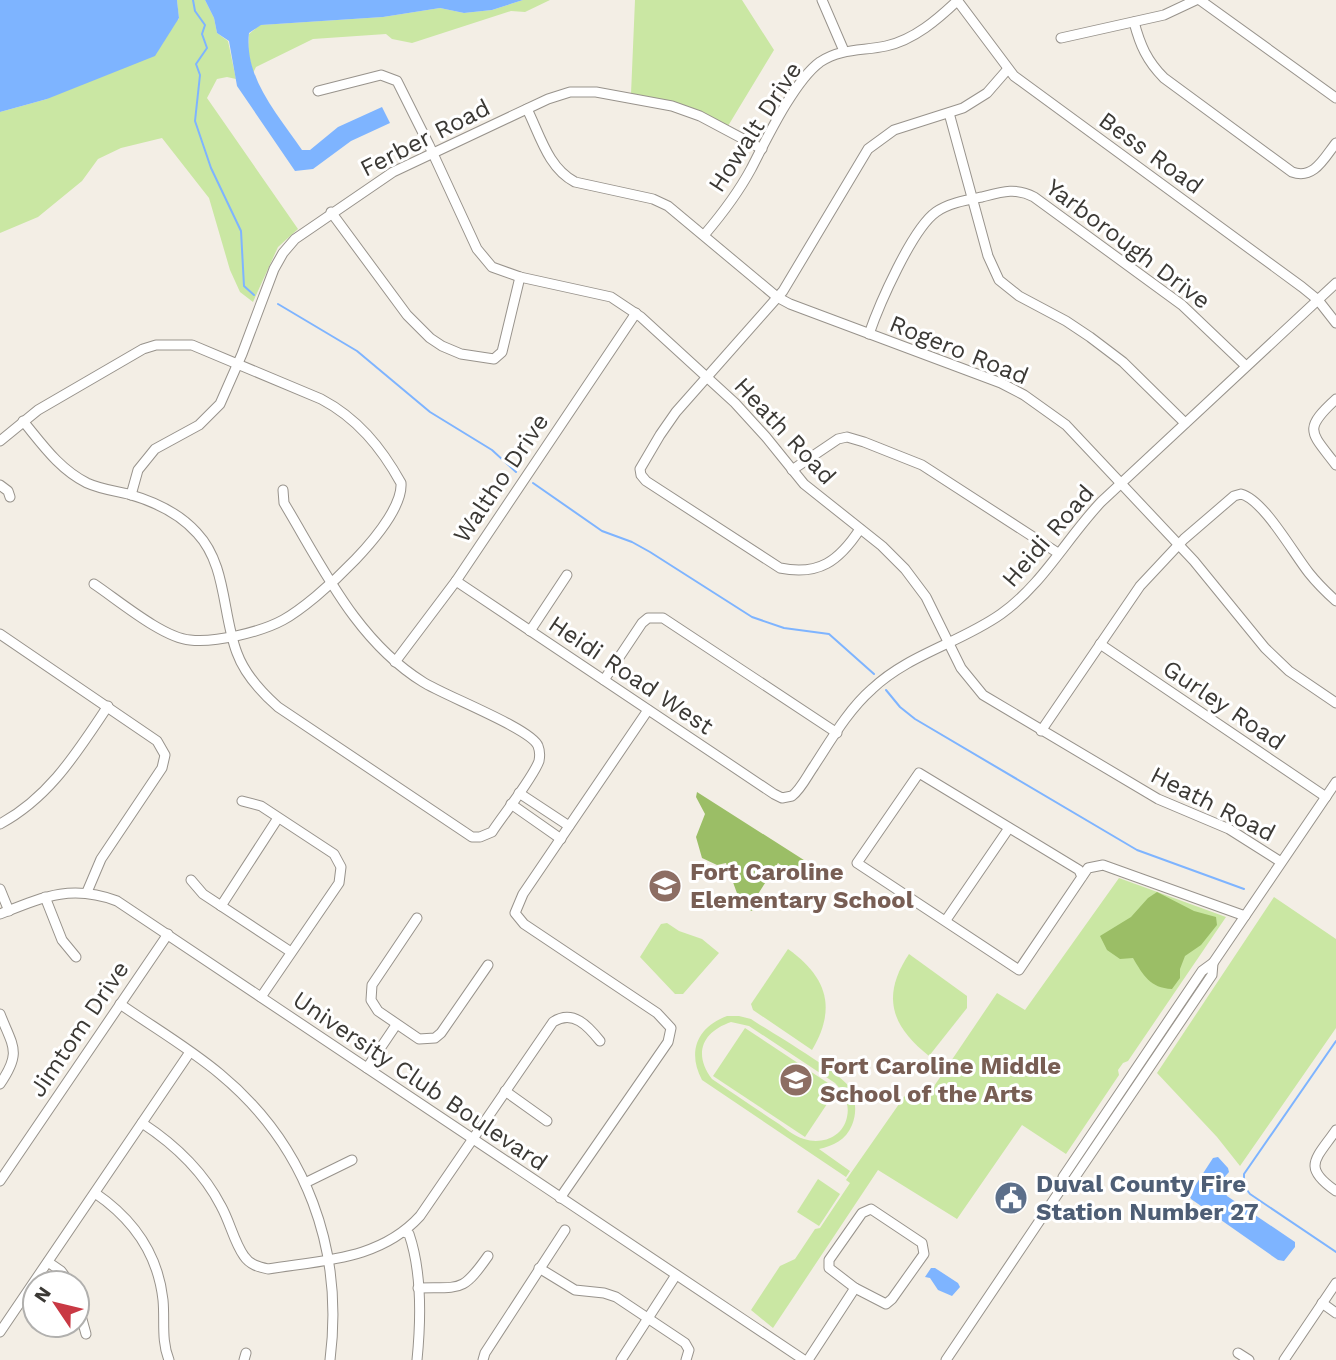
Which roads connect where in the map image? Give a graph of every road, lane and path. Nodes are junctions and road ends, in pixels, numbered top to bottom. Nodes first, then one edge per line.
1 (821, 0) edge
2 (957, 0) edge
3 (1198, 0) edge
4 (1134, 22) junction
5 (1061, 38) dead end
6 (844, 51) junction
7 (1007, 70) junction
8 (318, 90) dead end
9 (1336, 98) edge
10 (527, 109) junction
11 (949, 113) junction
12 (1336, 143) edge
13 (762, 149) junction
14 (433, 152) junction
15 (973, 199) junction
16 (331, 212) junction
17 (705, 234) junction
18 (520, 277) junction
19 (1336, 283) edge
20 (777, 297) junction
21 (1318, 300) junction
22 (636, 313) junction
23 (1336, 323) edge
24 (869, 334) junction
25 (237, 363) junction
26 (1246, 366) junction
27 (706, 376) junction
28 (1336, 399) edge
29 (23, 421) junction
30 (1185, 423) junction
31 (0, 441) edge
32 (1336, 465) edge
33 (792, 470) junction
34 (1122, 482) junction
35 (0, 485) edge
36 (283, 490) dead end
37 (131, 495) junction
38 (10, 497) dead end
39 (860, 529) junction
40 (1178, 545) junction
41 (1058, 554) junction
42 (567, 575) dead end
43 (456, 580) junction
44 (331, 582) junction
45 (94, 584) dead end
46 (1336, 601) edge
47 (530, 631) junction
48 (0, 634) edge
49 (231, 636) junction
50 (949, 643) junction
51 (1100, 644) junction
52 (395, 662) junction
53 (604, 680) junction
54 (1336, 703) edge
55 (108, 706) junction
56 (649, 710) junction
57 (1041, 731) junction
58 (836, 733) junction
59 (1336, 782) edge
60 (519, 793) junction
61 (1326, 797) junction
62 (785, 798) joint
63 (242, 801) dead end
64 (512, 804) junction
65 (278, 818) junction
66 (0, 824) edge
67 (569, 827) junction
68 (1009, 828) junction
69 (561, 839) junction
70 (1281, 862) junction
71 (1082, 877) junction
72 (191, 880) dead end
73 (0, 889) edge
74 (86, 892) junction
75 (45, 897) junction
76 (220, 906) junction
77 (4, 913) edge
78 (1245, 916) junction
79 (417, 918) dead end
80 (946, 920) junction
81 (168, 934) junction
82 (291, 952) junction
83 (76, 957) dead end
84 (488, 965) dead end
85 (261, 997) junction
86 (120, 1004) junction
87 (0, 1014) edge
88 (396, 1024) junction
89 (600, 1041) dead end
90 (190, 1052) junction
91 (367, 1068) junction
92 (0, 1084) edge
93 (505, 1091) junction
94 (547, 1121) dead end
95 (142, 1123) junction
96 (1336, 1130) edge
97 (473, 1139) junction
98 (352, 1160) dead end
99 (0, 1181) edge
100 (305, 1183) junction
101 (1336, 1191) edge
102 (95, 1193) junction
103 (560, 1198) junction
104 (565, 1230) dead end
105 (404, 1232) junction
106 (488, 1256) dead end
107 (329, 1259) junction
108 (48, 1262) junction
109 (539, 1268) junction
110 (58, 1269) edge
111 (676, 1275) junction
112 (1336, 1283) edge
113 (418, 1288) junction
114 (855, 1288) junction
115 (1322, 1303) junction
116 (1336, 1313) edge
117 (649, 1318) junction
118 (0, 1332) edge
119 (1238, 1353) dead end
120 (169, 1360) edge
121 (330, 1360) edge
122 (417, 1360) edge
123 (483, 1360) edge
124 (621, 1360) edge
125 (686, 1360) edge
126 (806, 1360) edge
127 (946, 1360) edge
128 (1249, 1360) edge
129 (1284, 1360) edge

1 - 6 street
2 - 6 street, Howalt Drive
2 - 7 street, Bess Road
3 - 4 street
3 - 9 street
4 - 5 street
4 - 12 street
6 - 13 street, Howalt Drive
7 - 11 street
7 - 21 street, Bess Road
8 - 14 street, Heath Road
10 - 13 street, Ferber Road
10 - 14 street, Ferber Road
10 - 17 street, Rogero Road
11 - 15 street
11 - 20 street
13 - 17 street, Howalt Drive
14 - 16 street, Ferber Road
14 - 18 street, Heath Road
15 - 24 street, Yarborough Drive
15 - 26 street, Yarborough Drive
15 - 30 street
16 - 18 street
16 - 25 street, Ferber Road
17 - 20 street, Rogero Road
18 - 22 street, Heath Road
19 - 21 street, Heidi Road
20 - 24 street, Rogero Road
20 - 27 street
21 - 23 street, Bess Road
21 - 26 street, Heidi Road
22 - 27 street, Heath Road
22 - 43 street, Waltho Drive
24 - 34 street, Rogero Road
25 - 29 street
25 - 37 street, Ferber Road
25 - 44 street
26 - 30 street, Heidi Road
27 - 33 street, Heath Road
27 - 39 street
28 - 32 street
29 - 31 street
29 - 37 street
30 - 34 street, Heidi Road
33 - 39 street, Heath Road
33 - 41 street
34 - 40 street, Rogero Road
34 - 41 street, Heidi Road
35 - 38 street
36 - 44 street
37 - 49 street
39 - 50 street, Heath Road
40 - 46 street
40 - 51 street
40 - 54 street, Rogero Road
41 - 50 street, Heidi Road
42 - 47 street
43 - 47 street, Heidi Road West
43 - 52 street, Waltho Drive
44 - 49 street
44 - 52 street
45 - 49 street
47 - 53 street, Heidi Road West
48 - 55 street
49 - 64 street
50 - 57 street, Heath Road
50 - 58 street, Heidi Road
51 - 57 street
51 - 61 street, Gurley Road
52 - 60 street
53 - 56 street, Heidi Road West
53 - 58 street
55 - 66 street
55 - 74 street
56 - 62 street, Heidi Road West
56 - 67 street
57 - 70 street, Heath Road
58 - 62 street, Heidi Road
59 - 61 street
60 - 64 street
60 - 67 street
61 - 70 street
63 - 65 street
64 - 69 street
65 - 76 street
65 - 82 street
67 - 69 street
68 - 71 street
68 - 80 street
68 - 80 street
69 - 103 street
70 - 78 street
71 - 78 street
71 - 80 street
72 - 76 street
73 - 77 street
74 - 75 street, University Club Boulevard
74 - 81 street, University Club Boulevard
75 - 77 street, University Club Boulevard
75 - 83 street
76 - 82 street
78 - 127 street
79 - 88 street
81 - 85 street, University Club Boulevard
81 - 86 street, Jimtom Drive
82 - 85 street
84 - 88 street
85 - 91 street, University Club Boulevard
86 - 90 street
86 - 99 street, Jimtom Drive
87 - 92 street
88 - 91 street
89 - 93 street
90 - 95 street
90 - 100 street
91 - 97 street, University Club Boulevard
93 - 94 street
93 - 97 street
95 - 102 street
95 - 107 street
96 - 101 street
97 - 103 street, University Club Boulevard
97 - 105 street
98 - 100 street
100 - 107 street
102 - 108 street
102 - 120 street
103 - 111 street, University Club Boulevard
104 - 109 street
105 - 107 street
105 - 113 street
106 - 113 street
107 - 121 street
108 - 110 street
108 - 118 street
109 - 117 street
109 - 123 street
111 - 117 street
111 - 126 street, University Club Boulevard
112 - 115 street
113 - 122 street
114 - 114 street
114 - 126 street
115 - 116 street
115 - 129 street
117 - 124 street
117 - 125 street
119 - 128 street

